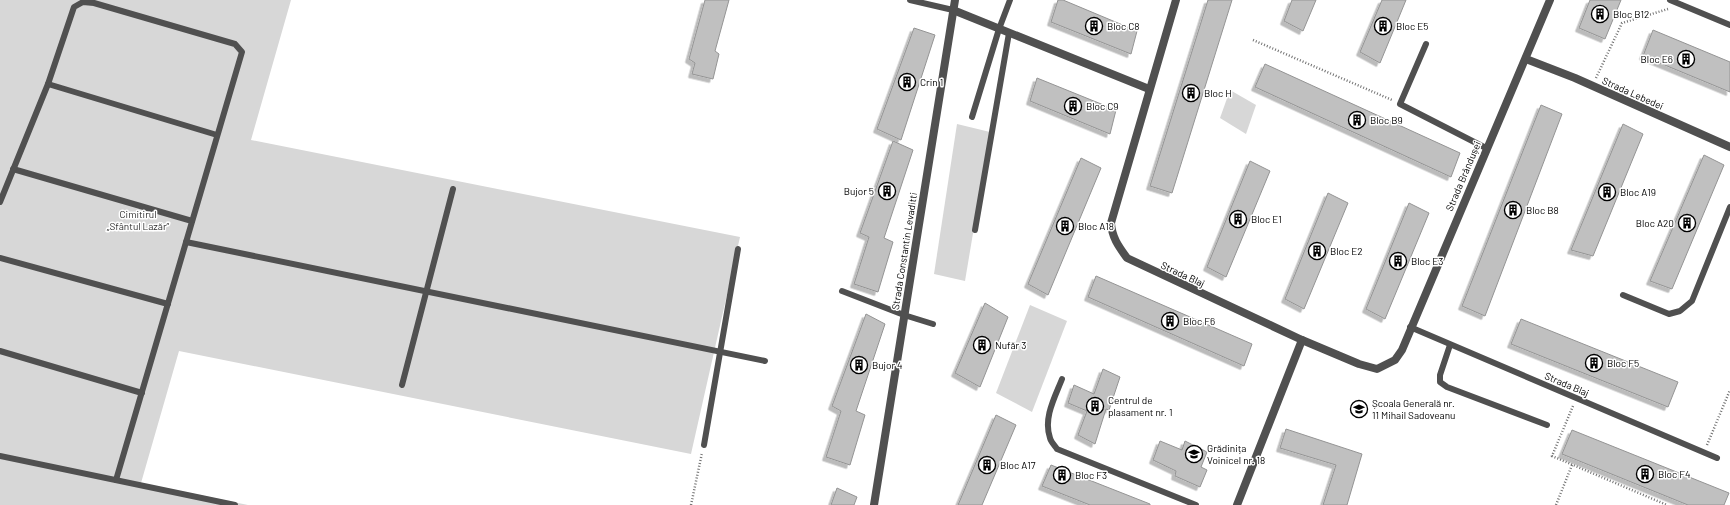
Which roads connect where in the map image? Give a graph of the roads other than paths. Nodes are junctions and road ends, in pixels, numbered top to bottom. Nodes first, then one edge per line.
1 (910, 0) edge
2 (955, 0) edge
3 (1010, 0) edge
4 (1176, 0) edge
5 (1550, 0) edge
6 (1670, 0) edge
7 (953, 10) junction
8 (1730, 25) edge
9 (999, 28) junction
10 (1009, 33) junction
11 (1426, 44) dead end
12 (1526, 59) junction
13 (48, 84) junction
14 (1149, 90) junction
15 (972, 116) dead end
16 (217, 135) junction
17 (1730, 147) edge
18 (1486, 148) junction
19 (13, 169) junction
20 (453, 189) dead end
21 (0, 202) edge
22 (1730, 208) edge
23 (192, 221) junction
24 (976, 230) dead end
25 (186, 242) junction
26 (738, 249) dead end
27 (0, 258) edge
28 (427, 291) junction
29 (842, 291) dead end
30 (1623, 296) dead end
31 (168, 304) junction
32 (904, 315) junction
33 (933, 324) dead end
34 (1410, 327) junction
35 (1302, 340) junction
36 (1450, 345) junction
37 (0, 351) edge
38 (720, 352) junction
39 (1395, 360) joint
40 (766, 361) dead end
41 (1062, 379) dead end
42 (402, 385) dead end
43 (142, 393) junction
44 (1547, 425) dead end
45 (704, 445) road end
46 (0, 456) edge
47 (1717, 458) dead end
48 (116, 480) junction
49 (235, 505) edge
50 (874, 505) edge
51 (1196, 505) edge
52 (1237, 505) edge

1 - 7 lane
2 - 7 street, Strada Constantin Levaditti
3 - 9 lane
4 - 14 street, Strada Blaj
5 - 12 street, Strada Brândușei
6 - 8 lane
7 - 9 street
7 - 32 street, Strada Constantin Levaditti
9 - 10 street
9 - 15 lane
10 - 14 street
10 - 24 lane
11 - 18 lane
12 - 17 street, Strada Lebedei
12 - 18 street, Strada Brândușei
13 - 16 lane
13 - 16 lane
13 - 19 lane
14 - 35 street, Strada Blaj
16 - 23 lane
18 - 34 street, Strada Brândușei
19 - 21 lane
19 - 23 lane
20 - 28 lane
22 - 30 lane
23 - 25 lane
25 - 28 lane
25 - 31 lane
26 - 38 lane
27 - 31 lane
28 - 38 lane
28 - 42 lane
29 - 32 lane
31 - 43 lane
32 - 33 lane
32 - 50 street, Strada Constantin Levaditti
34 - 36 lane, Strada Blaj
34 - 39 street, Strada Brândușei
35 - 39 street, Strada Blaj
35 - 52 street
36 - 44 lane
36 - 47 lane, Strada Blaj
37 - 43 lane
38 - 40 lane
38 - 45 lane
41 - 51 lane
43 - 48 lane
46 - 48 lane
48 - 49 lane

